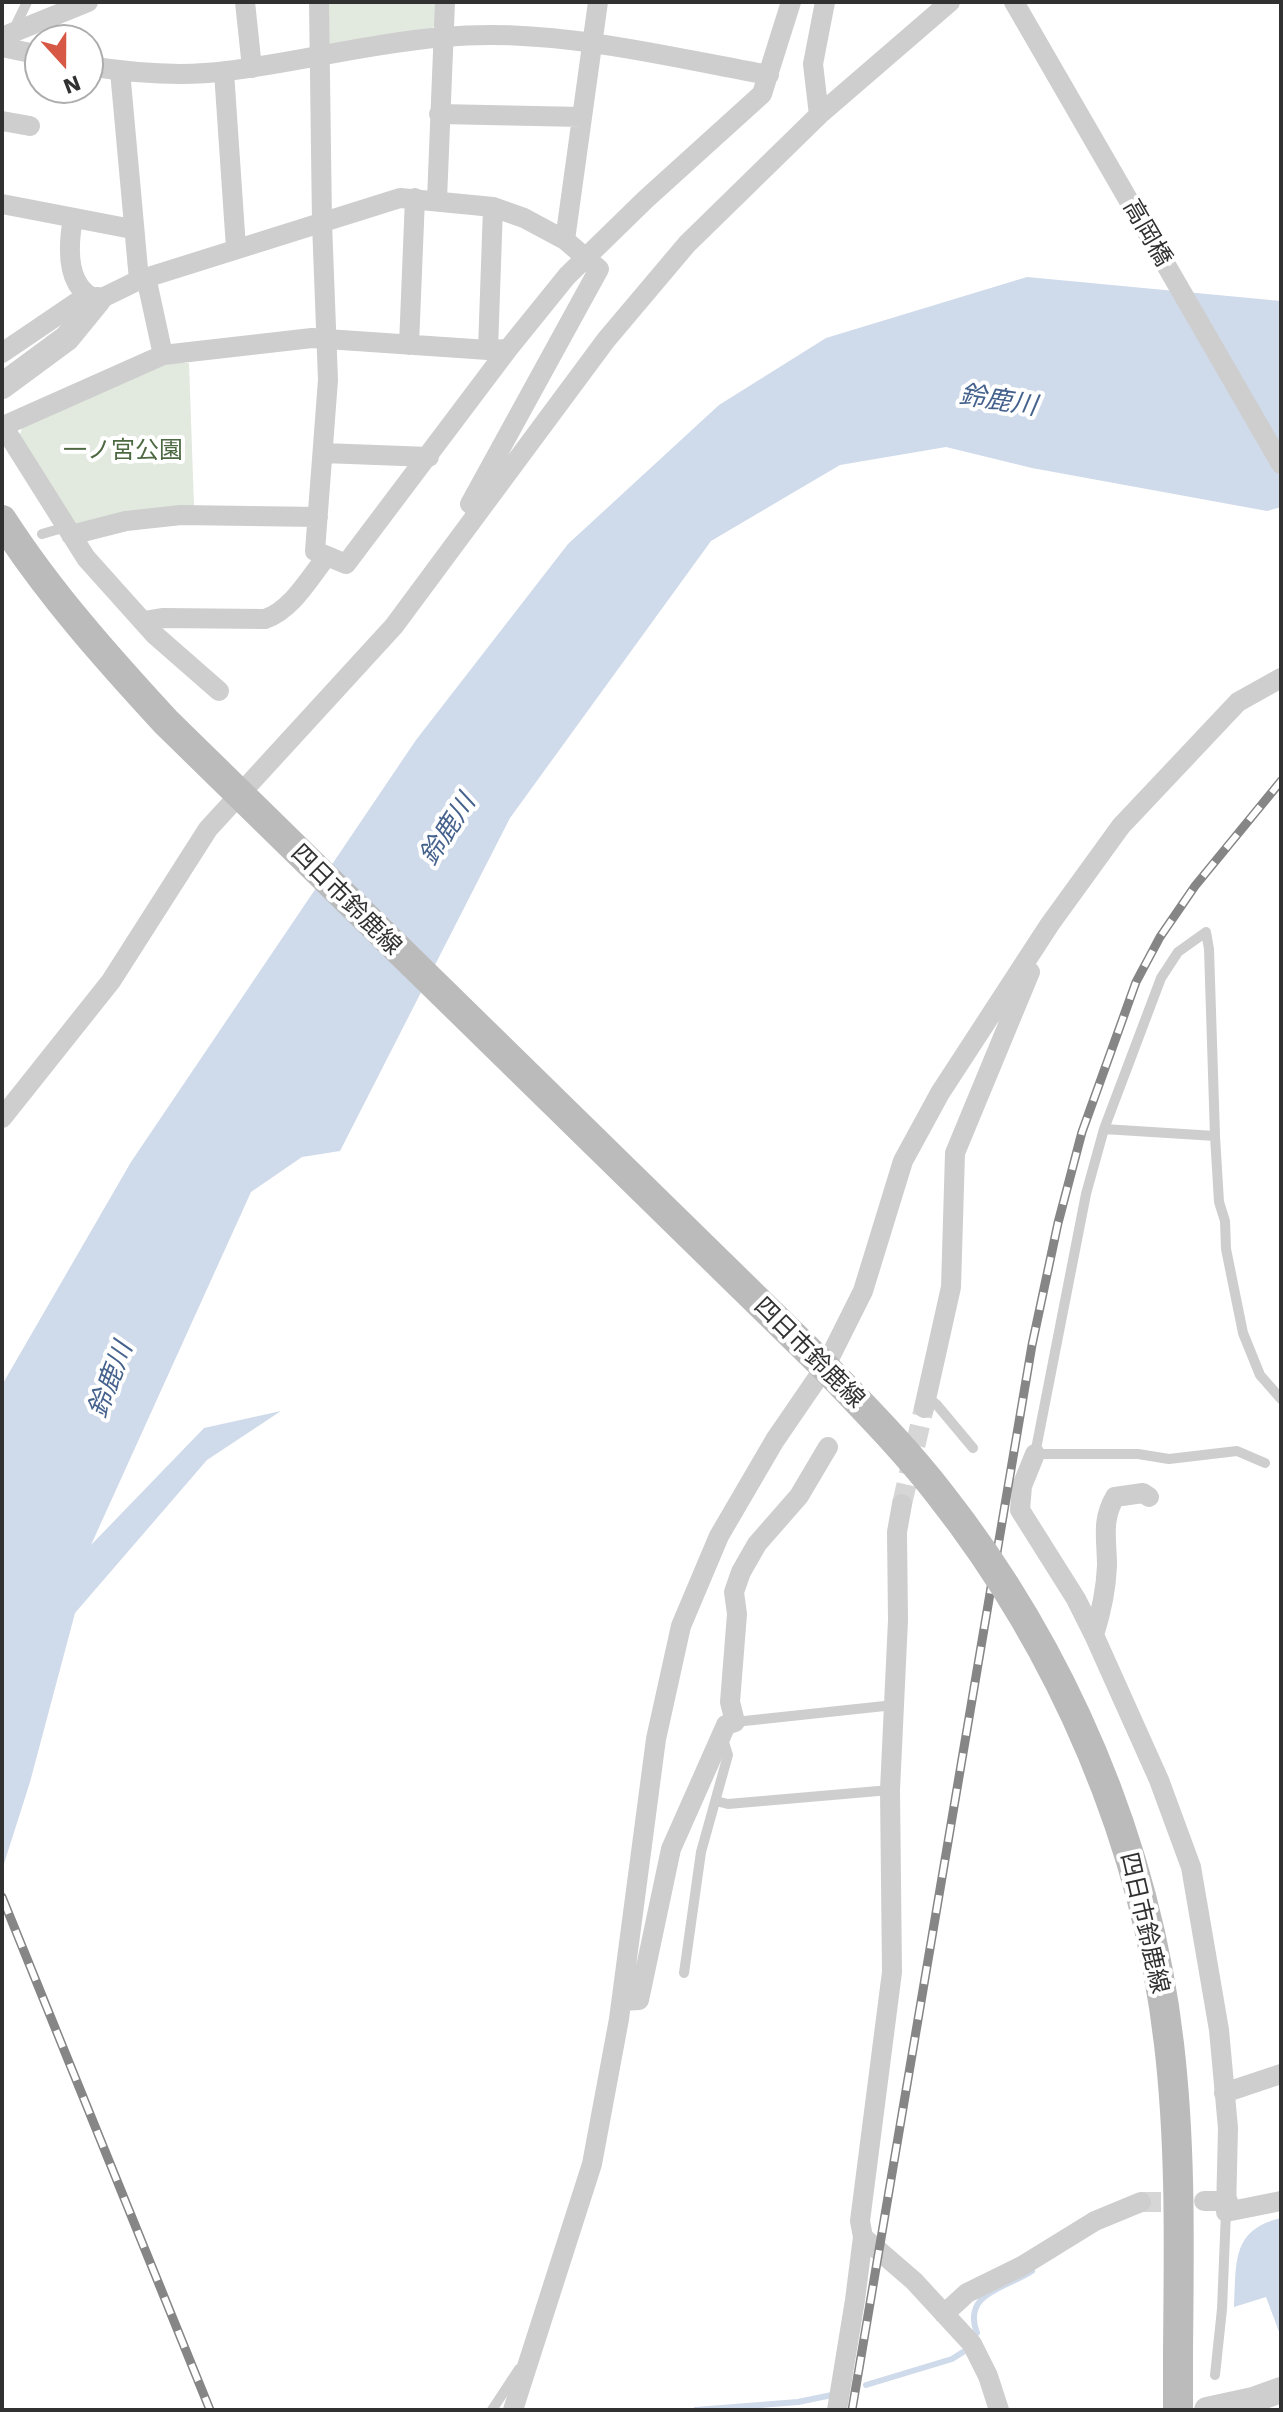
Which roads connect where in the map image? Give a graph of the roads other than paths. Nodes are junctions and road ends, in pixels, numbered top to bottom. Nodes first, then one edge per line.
1 (27, 2) edge
2 (88, 2) edge
3 (245, 2) edge
4 (319, 2) edge
5 (445, 2) edge
6 (598, 2) edge
7 (791, 2) edge
8 (825, 2) edge
9 (950, 2) edge
10 (1014, 2) edge
11 (444, 37) junction
12 (6, 39) edge
13 (592, 43) junction
14 (319, 57) junction
15 (104, 68) edge
16 (252, 68) junction
17 (120, 71) junction
18 (224, 72) junction
19 (769, 75) junction
20 (439, 114) junction
21 (819, 115) junction
22 (582, 117) junction
23 (2, 121) edge
24 (30, 126) dead end
25 (415, 198) junction
26 (437, 200) junction
27 (2, 204) edge
28 (493, 207) junction
29 (73, 218) junction
30 (322, 223) junction
31 (132, 229) junction
32 (565, 240) junction
33 (236, 248) junction
34 (586, 257) junction
35 (142, 278) junction
36 (92, 298) junction
37 (327, 341) junction
38 (409, 345) junction
39 (498, 349) junction
40 (2, 353) edge
41 (163, 355) junction
42 (2, 386) edge
43 (323, 453) junction
44 (429, 457) junction
45 (1281, 464) edge
46 (318, 517) junction
47 (2, 520) edge
48 (68, 531) junction
49 (42, 534) dead end
50 (327, 556) junction
51 (437, 564) junction
52 (144, 621) junction
53 (1281, 678) edge
54 (219, 691) dead end
55 (244, 800) junction
56 (1050, 924) junction
57 (2, 1118) edge
58 (1104, 1129) junction
59 (1215, 1136) junction
60 (825, 1367) junction
61 (1281, 1399) edge
62 (926, 1403) joint
63 (828, 1447) dead end
64 (973, 1448) dead end
65 (1035, 1454) junction
66 (1265, 1463) dead end
67 (1149, 1497) dead end
68 (902, 1504) tunnel mouth
69 (1094, 1635) junction
70 (894, 1705) junction
71 (728, 1728) junction
72 (890, 1790) junction
73 (716, 1801) junction
74 (684, 1973) dead end
75 (622, 2001) junction
76 (1281, 2074) edge
77 (1224, 2093) junction
78 (1204, 2201) tunnel mouth
79 (1281, 2201) edge
80 (1141, 2202) tunnel mouth
81 (1227, 2207) junction
82 (863, 2237) junction
83 (944, 2314) junction
84 (531, 2351) junction
85 (1215, 2375) dead end
86 (1281, 2390) edge
87 (492, 2410) edge
88 (513, 2410) edge
89 (837, 2410) edge
90 (999, 2410) edge
91 (1178, 2410) edge
92 (1207, 2410) edge

1 - 12 lane
2 - 12 street
3 - 16 street
4 - 14 street
5 - 11 street
6 - 13 street
7 - 19 street
8 - 21 street
9 - 21 street
10 - 45 street, 高岡橋
11 - 13 street
11 - 14 street
11 - 20 street
13 - 19 street
13 - 22 street
14 - 16 street
14 - 30 street
15 - 17 street
16 - 18 street
17 - 18 street
17 - 31 street
18 - 33 street
19 - 34 street
20 - 22 street
20 - 26 street
21 - 51 street
22 - 32 street
23 - 24 street
25 - 26 street
25 - 30 street
25 - 38 street
26 - 28 street
27 - 29 street
28 - 32 street
28 - 39 street
29 - 31 street
29 - 36 street
30 - 33 street
30 - 37 street
31 - 35 street
32 - 34 street
33 - 35 street
34 - 39 street
34 - 51 street
35 - 36 street
35 - 41 street
36 - 40 street
36 - 42 street
37 - 38 street
37 - 41 street
37 - 43 street
38 - 39 street
39 - 44 street
41 - 48 street
43 - 44 street
43 - 46 street
44 - 50 street
46 - 48 street
46 - 50 street
47 - 55 main road, 四日市鈴鹿線
48 - 49 lane
48 - 52 street
50 - 52 street
51 - 55 street
52 - 54 street
53 - 56 street
55 - 57 street
55 - 60 main road, 四日市鈴鹿線
56 - 60 street
56 - 62 street
58 - 59 lane
58 - 59 lane
58 - 65 lane
59 - 61 lane
60 - 75 street
60 - 91 main road, 四日市鈴鹿線, bridge
62 - 64 lane
63 - 71 street
65 - 66 lane
65 - 69 street
67 - 69 street
68 - 70 street
69 - 77 street
70 - 71 lane
70 - 72 street
71 - 73 lane
71 - 75 street
72 - 73 lane
72 - 82 street
73 - 74 lane
75 - 84 street
76 - 77 street
77 - 81 street
78 - 81 street
79 - 81 street
80 - 83 street
81 - 85 lane
82 - 83 street
82 - 89 street
83 - 90 street
84 - 87 lane
84 - 88 street
86 - 92 street

